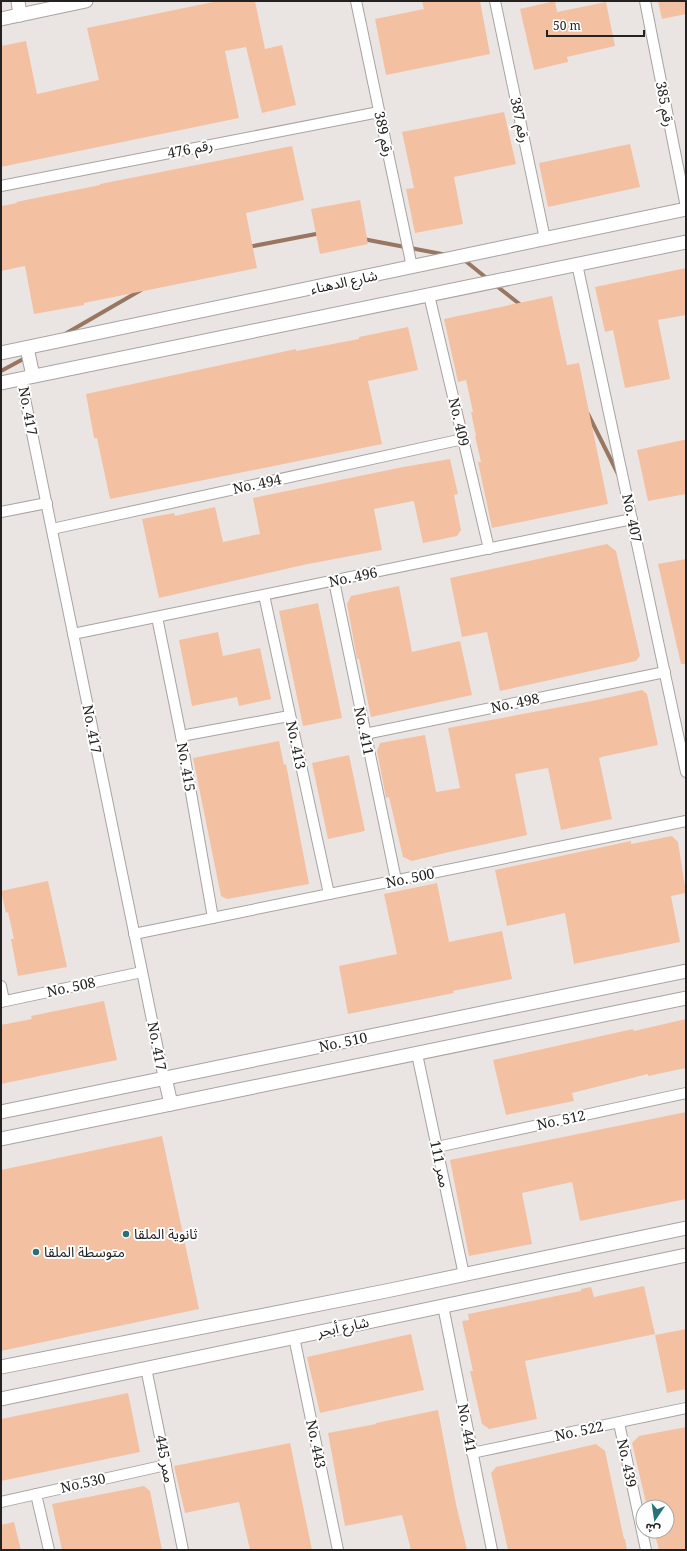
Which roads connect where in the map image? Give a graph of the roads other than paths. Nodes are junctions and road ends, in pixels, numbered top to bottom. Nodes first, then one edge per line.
1 (18, 1) edge
2 (86, 1) edge
3 (356, 1) edge
4 (495, 1) edge
5 (645, 1) edge
6 (20, 15) junction
7 (1, 19) edge
8 (380, 112) junction
9 (1, 186) edge
10 (686, 208) edge
11 (545, 239) junction
12 (686, 242) edge
13 (577, 264) junction
14 (412, 267) junction
15 (429, 295) junction
16 (27, 348) junction
17 (1, 353) edge
18 (27, 377) junction
19 (1, 383) edge
20 (463, 439) junction
21 (46, 502) junction
22 (1, 512) edge
23 (632, 519) junction
24 (52, 529) junction
25 (488, 549) junction
26 (334, 581) junction
27 (264, 595) junction
28 (156, 617) junction
29 (73, 634) junction
30 (665, 672) junction
31 (289, 716) junction
32 (365, 734) junction
33 (181, 736) junction
34 (686, 772) edge
35 (686, 821) edge
36 (396, 880) junction
37 (328, 894) junction
38 (213, 918) junction
39 (134, 934) junction
40 (686, 971) edge
41 (142, 972) junction
42 (1, 986) edge
43 (686, 998) edge
44 (2, 1002) edge
45 (417, 1054) junction
46 (164, 1078) junction
47 (686, 1093) edge
48 (171, 1104) junction
49 (1, 1112) edge
50 (1, 1139) edge
51 (436, 1147) junction
52 (686, 1228) edge
53 (686, 1255) edge
54 (464, 1275) junction
55 (443, 1306) junction
56 (294, 1337) junction
57 (1, 1367) edge
58 (146, 1368) junction
59 (1, 1399) edge
60 (686, 1408) edge
61 (619, 1423) junction
62 (472, 1453) junction
63 (166, 1465) junction
64 (36, 1494) junction
65 (1, 1502) edge
66 (49, 1550) edge
67 (183, 1550) edge
68 (338, 1550) edge
69 (492, 1550) edge
70 (646, 1550) edge

1 - 6 street
2 - 6 street
3 - 8 street, رقم 389
4 - 11 street, رقم 387
5 - 10 street, رقم 385
6 - 7 street
8 - 9 street, رقم 476
8 - 14 street, رقم 389
10 - 11 street, شارع الدهناء
11 - 14 street, شارع الدهناء
12 - 13 street
13 - 15 street
13 - 23 street, No. 407
14 - 16 street, شارع الدهناء
15 - 18 street
15 - 20 street, No. 409
16 - 17 street, شارع الدهناء
16 - 18 street
18 - 19 street
18 - 21 street, No. 417
20 - 24 street, No. 494
20 - 25 street, No. 409
21 - 22 street
21 - 24 street, No. 417
23 - 25 street, No. 496
23 - 30 street, No. 407
24 - 29 street, No. 417
25 - 26 street, No. 496
26 - 27 street, No. 496
26 - 32 street, No. 411
27 - 28 street, No. 496
27 - 31 street, No. 413
28 - 29 street, No. 496
28 - 33 street, No. 415
29 - 39 street, No. 417
30 - 32 street, No. 498
30 - 34 street, No. 407
31 - 33 street
31 - 37 street, No. 413
32 - 36 street, No. 411
33 - 38 street, No. 415
35 - 36 street, No. 500
36 - 37 street, No. 500
37 - 38 street, No. 500
38 - 39 street, No. 500
39 - 41 street, No. 417
40 - 46 street, No. 510
41 - 44 street, No. 508
41 - 46 street, No. 417
42 - 44 street
43 - 45 street, No. 510
45 - 48 street, No. 510
45 - 51 street, ممر 111
46 - 48 street
46 - 49 street, No. 510
47 - 51 street, No. 512
48 - 50 street, No. 510
51 - 54 street, ممر 111
52 - 54 street, شارع أبحر
53 - 55 street, شارع أبحر
54 - 57 street, شارع أبحر
55 - 56 street, شارع أبحر
55 - 62 street, No. 441
56 - 58 street, شارع أبحر
56 - 68 street, No. 443
58 - 59 street, شارع أبحر
58 - 63 street, ممر 445
60 - 61 street, No. 522
61 - 62 street, No. 522
61 - 70 street, No. 439
62 - 69 street, No. 441
63 - 64 street, No.530
63 - 67 street, ممر 445
64 - 65 street, No.530
64 - 66 street

